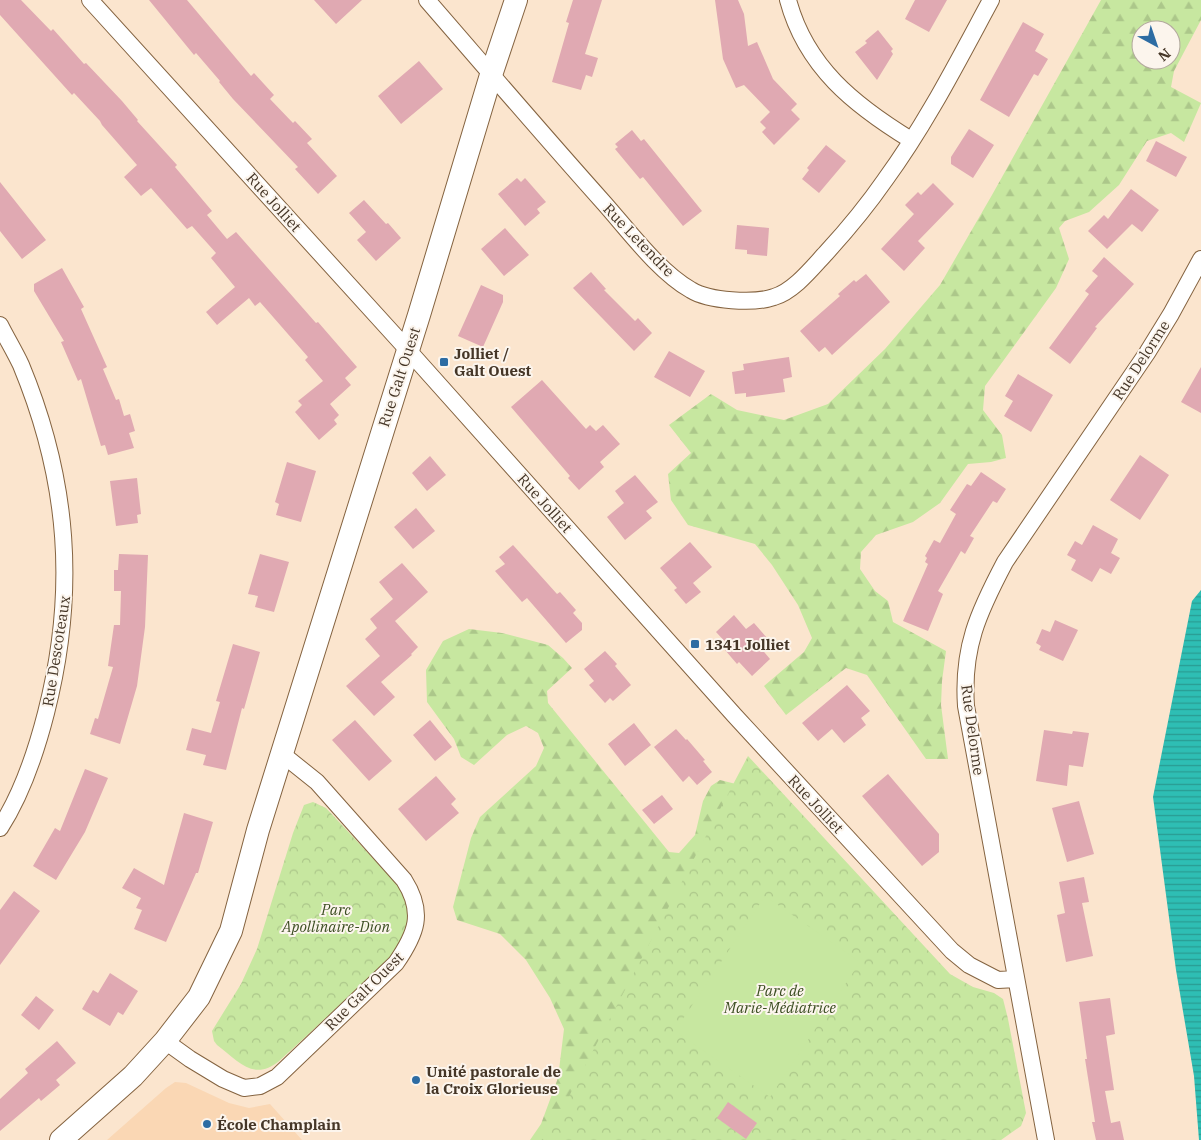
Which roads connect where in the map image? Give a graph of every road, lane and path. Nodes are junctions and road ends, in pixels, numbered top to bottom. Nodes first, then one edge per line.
1 (90, 0) edge
2 (427, 0) edge
3 (516, 0) edge
4 (788, 0) edge
5 (991, 0) edge
6 (491, 75) junction
7 (912, 140) junction
8 (1201, 259) edge
9 (0, 325) edge
10 (407, 349) junction
11 (282, 754) junction
12 (0, 828) edge
13 (1016, 979) junction
14 (165, 1041) junction
15 (60, 1140) edge
16 (1046, 1140) edge

1 - 10 street, Rue Jolliet
2 - 6 street, Rue Letendre
3 - 6 street, Rue Galt Ouest
4 - 7 street
5 - 7 street, Rue Letendre
6 - 7 street, Rue Letendre
6 - 10 street, Rue Galt Ouest
8 - 13 street, Rue Delorme
9 - 12 street, Rue Descoteaux
10 - 11 street, Rue Galt Ouest
10 - 13 street, Rue Jolliet
11 - 14 street, Rue Galt Ouest
11 - 14 street, Rue Galt Ouest
13 - 16 street, Rue Delorme
14 - 15 street, Rue Galt Ouest

